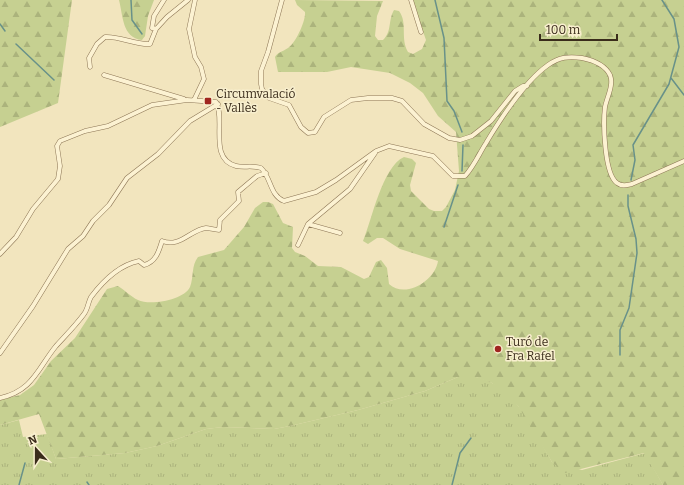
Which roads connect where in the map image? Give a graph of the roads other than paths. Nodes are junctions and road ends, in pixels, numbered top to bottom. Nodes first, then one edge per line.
1 (164, 0) edge
2 (188, 0) edge
3 (195, 0) edge
4 (282, 0) edge
5 (410, 0) edge
6 (156, 30) junction
7 (421, 32) dead end
8 (90, 67) dead end
9 (104, 75) dead end
10 (527, 86) junction
11 (187, 100) junction
12 (194, 100) junction
13 (218, 104) junction
14 (376, 151) junction
15 (684, 161) edge
16 (266, 173) junction
17 (308, 224) junction
18 (340, 233) dead end
19 (298, 245) dead end
20 (0, 254) edge
21 (0, 353) edge
22 (0, 398) edge

1 - 6 street
2 - 6 street
3 - 12 street
4 - 10 street
5 - 7 street
6 - 8 street
9 - 11 street
10 - 14 street
10 - 15 street
11 - 12 street
11 - 20 street
12 - 13 street
13 - 16 street
13 - 21 street
14 - 16 street
14 - 17 street
16 - 22 street
17 - 18 street
17 - 19 street

